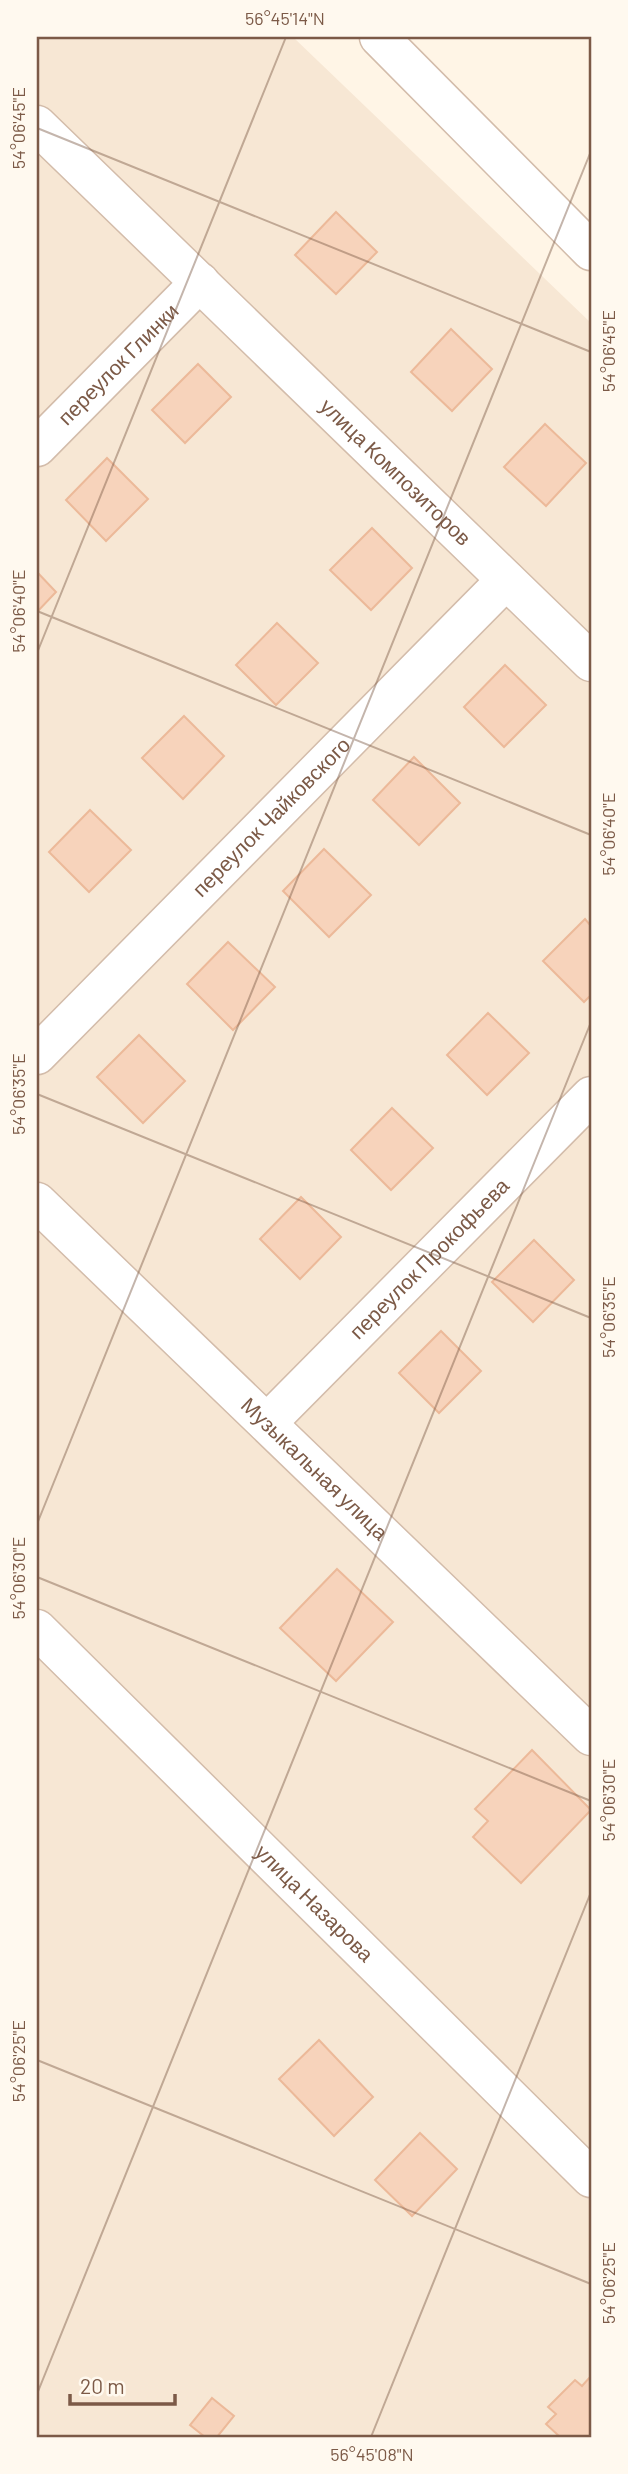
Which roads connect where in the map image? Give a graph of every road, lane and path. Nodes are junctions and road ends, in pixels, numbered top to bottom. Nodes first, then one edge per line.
1 (379, 37) edge
2 (37, 125) edge
3 (591, 251) edge
4 (200, 282) junction
5 (37, 447) edge
6 (506, 580) junction
7 (591, 662) edge
8 (37, 1055) edge
9 (591, 1096) edge
10 (37, 1202) edge
11 (267, 1423) junction
12 (37, 1629) edge
13 (585, 1717) edge
14 (591, 2178) edge

1 - 3 street
2 - 4 street, улица Композиторов
4 - 5 street, переулок Глинки
4 - 6 street, улица Композиторов
6 - 7 street, улица Композиторов
6 - 8 street, переулок Чайковского
9 - 11 street, переулок Прокофьева
10 - 11 street, Музыкальная улица
11 - 13 street, Музыкальная улица
12 - 14 street, улица Назарова

